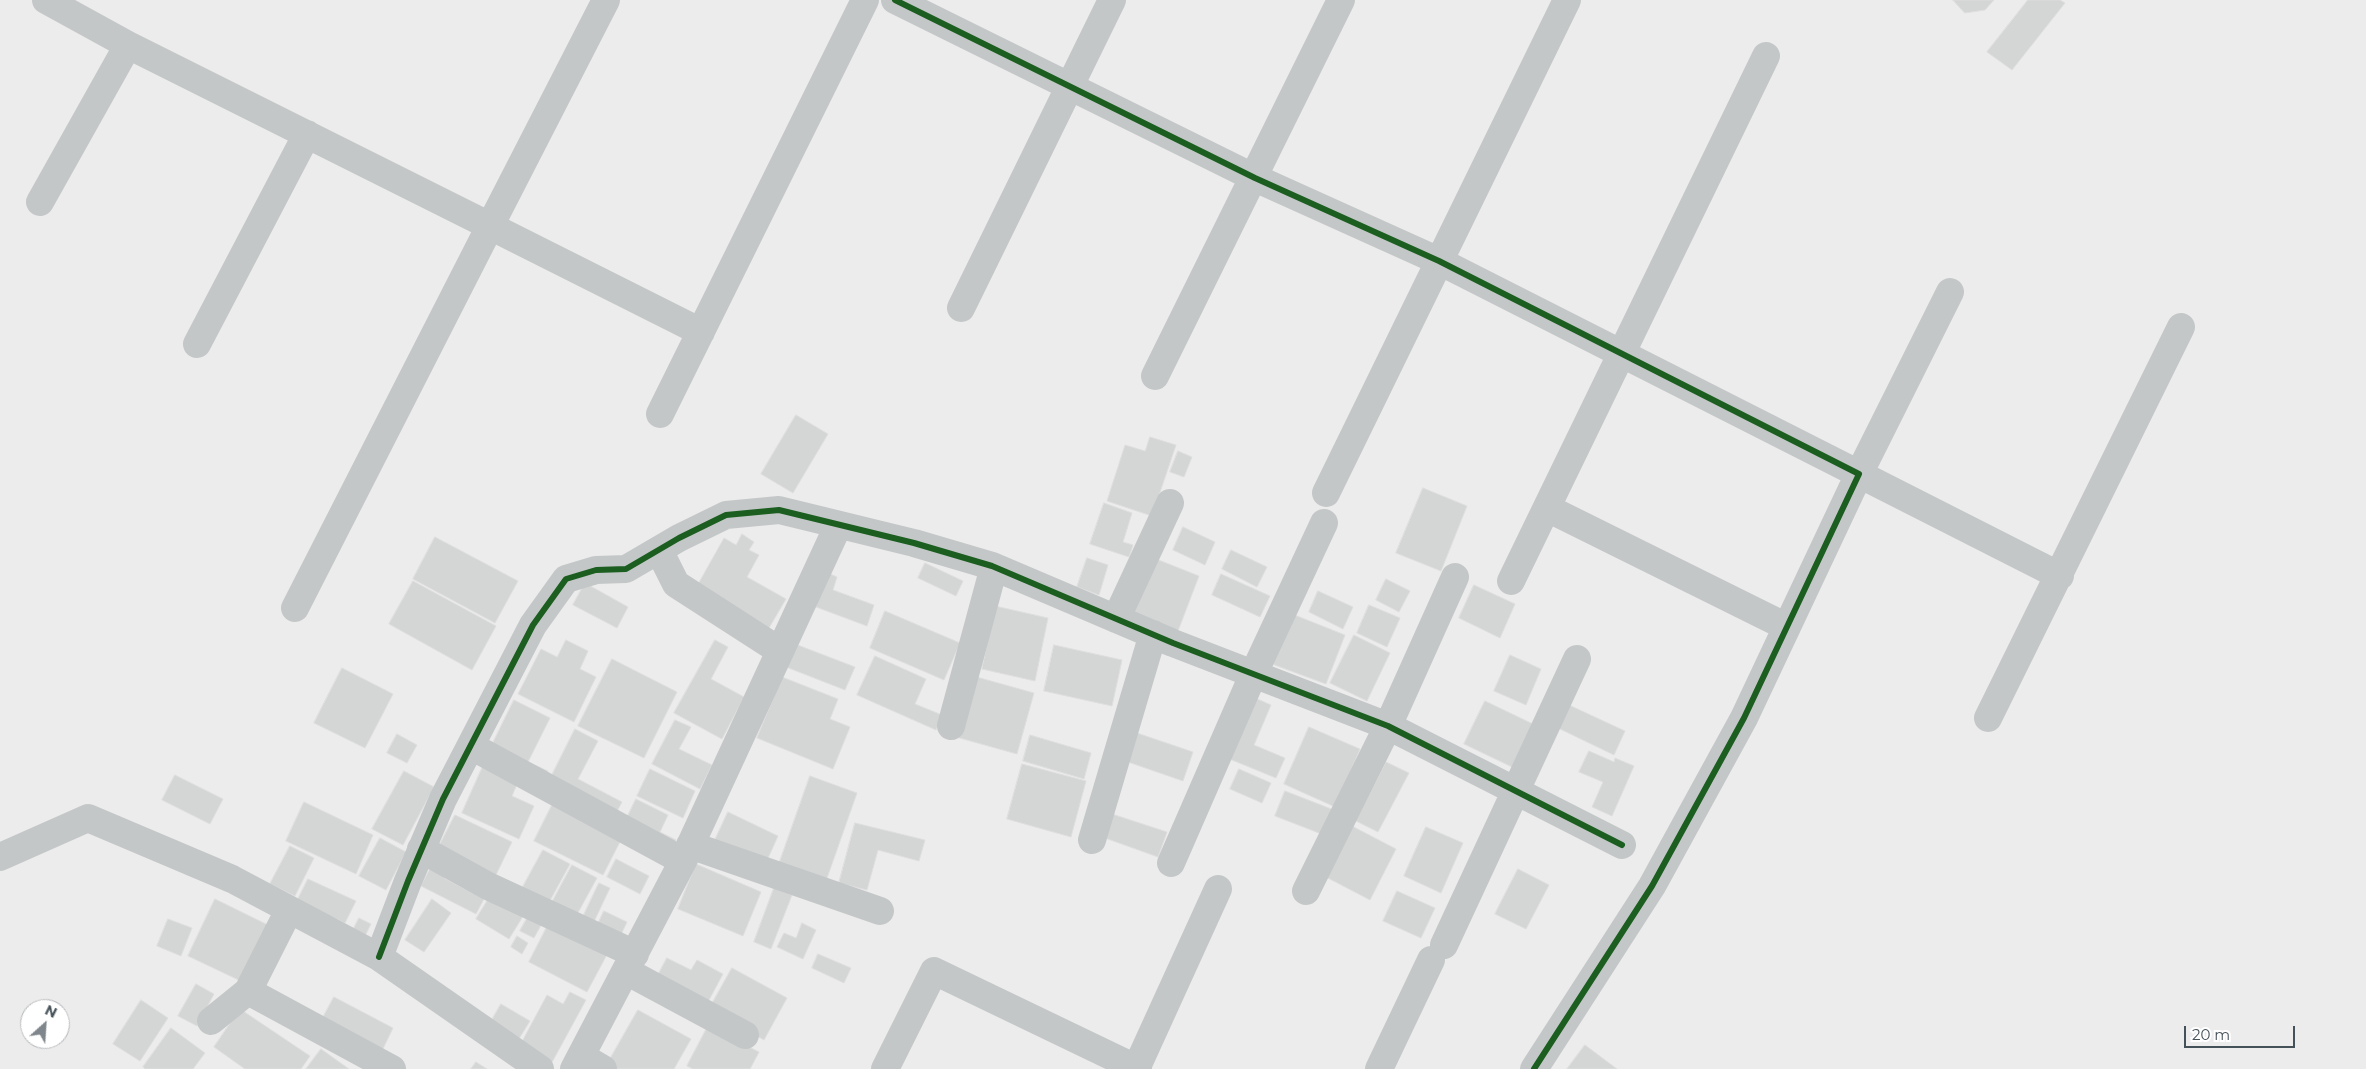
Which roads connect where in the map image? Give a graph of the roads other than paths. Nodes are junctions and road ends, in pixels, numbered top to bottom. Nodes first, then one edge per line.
1 (46, 0) edge
2 (606, 0) edge
3 (865, 0) edge
4 (896, 0) edge
5 (1112, 0) edge
6 (1341, 0) edge
7 (1567, 0) edge
8 (128, 45) junction
9 (1766, 56) dead end
10 (1070, 85) junction
11 (307, 134) junction
12 (1255, 178) junction
13 (40, 202) dead end
14 (490, 226) junction
15 (1439, 261) junction
16 (1950, 292) dead end
17 (961, 308) dead end
18 (2181, 327) dead end
19 (701, 332) junction
20 (197, 344) dead end
21 (1622, 353) junction
22 (1155, 376) dead end
23 (660, 414) dead end
24 (1859, 474) junction
25 (1326, 493) dead end
26 (1170, 503) dead end
27 (1547, 508) junction
28 (1324, 523) dead end
29 (838, 526) junction
30 (659, 550) junction
31 (994, 567) junction
32 (2060, 576) junction
33 (1455, 577) dead end
34 (1511, 581) dead end
35 (295, 608) dead end
36 (1116, 619) junction
37 (1787, 627) junction
38 (1153, 634) junction
39 (780, 651) junction
40 (1577, 659) dead end
41 (1252, 674) junction
42 (1988, 718) dead end
43 (952, 726) dead end
44 (1388, 726) junction
45 (471, 746) junction
46 (1516, 791) junction
47 (1092, 840) dead end
48 (1622, 845) dead end
49 (421, 849) junction
50 (686, 853) junction
51 (0, 857) edge
52 (1171, 863) dead end
53 (1218, 889) dead end
54 (1306, 891) dead end
55 (289, 910) junction
56 (880, 911) dead end
57 (379, 957) junction
58 (631, 962) junction
59 (248, 991) junction
60 (210, 1021) dead end
61 (745, 1035) dead end
62 (586, 1065) edge
63 (392, 1069) edge
64 (540, 1069) edge
65 (885, 1069) edge
66 (1137, 1069) edge
67 (1379, 1069) edge
68 (1534, 1069) edge

1 - 8 street
2 - 14 street
3 - 19 street
4 - 10 street
5 - 10 street
6 - 12 street
7 - 15 street
8 - 11 street
8 - 13 street
9 - 21 street
10 - 12 street
10 - 17 street
11 - 14 street
11 - 20 street
12 - 15 street
12 - 22 street
14 - 19 street
14 - 35 street
15 - 21 street
15 - 25 street
16 - 24 street
18 - 32 street
19 - 23 street
21 - 24 street
21 - 27 street
24 - 32 street
24 - 37 street
26 - 36 street
27 - 34 street
27 - 37 street
28 - 41 street
29 - 30 street
29 - 31 street
29 - 39 street
30 - 39 street
30 - 45 street
31 - 36 street
31 - 43 street
32 - 42 street
33 - 44 street
36 - 38 street
37 - 68 street
38 - 41 street
38 - 47 street
39 - 50 street
40 - 46 street
41 - 44 street
41 - 52 street
44 - 46 street
44 - 54 street
45 - 49 street
45 - 50 street
46 - 48 street
46 - 67 street
49 - 57 street
49 - 58 street
50 - 56 street
50 - 58 street
51 - 55 street
53 - 66 street
55 - 57 street
55 - 59 street
57 - 64 street
58 - 61 street
58 - 62 street
59 - 60 street
59 - 63 street
65 - 66 street

